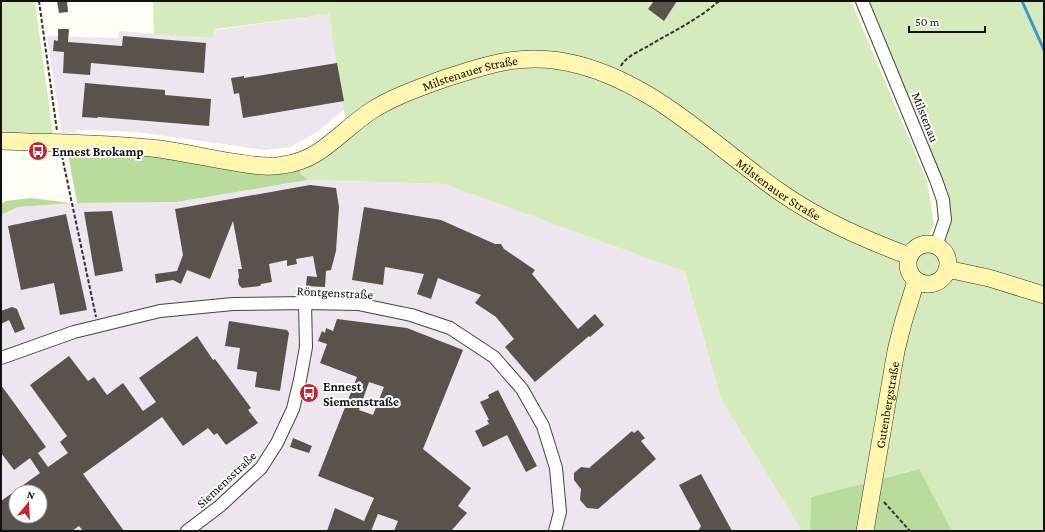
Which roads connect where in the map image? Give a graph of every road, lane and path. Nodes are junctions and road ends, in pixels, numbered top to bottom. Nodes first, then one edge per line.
1 (39, 1) edge
2 (719, 1) edge
3 (862, 1) edge
4 (615, 78) junction
5 (1, 141) edge
6 (59, 144) junction
7 (936, 246) junction
8 (909, 256) junction
9 (947, 269) junction
10 (916, 281) junction
11 (1044, 295) edge
12 (305, 303) junction
13 (98, 327) junction
14 (1, 358) edge
15 (873, 489) junction
16 (187, 531) edge
17 (555, 531) edge
18 (865, 531) edge
19 (910, 531) edge

1 - 6 path
2 - 4 path
3 - 7 street, Milstenau
4 - 6 street, Milstenauer Straße
4 - 8 street, Milstenauer Straße
5 - 6 street, Milstenauer Straße
6 - 13 path
7 - 8 street
7 - 9 street
8 - 10 street
9 - 10 street
9 - 11 street
10 - 15 street, Gutenbergstraße
12 - 13 street, Röntgenstraße
12 - 16 street, Siemensstraße
12 - 17 street, Röntgenstraße
13 - 14 street, Röntgenstraße
15 - 18 street, Gutenbergstraße
15 - 19 path

